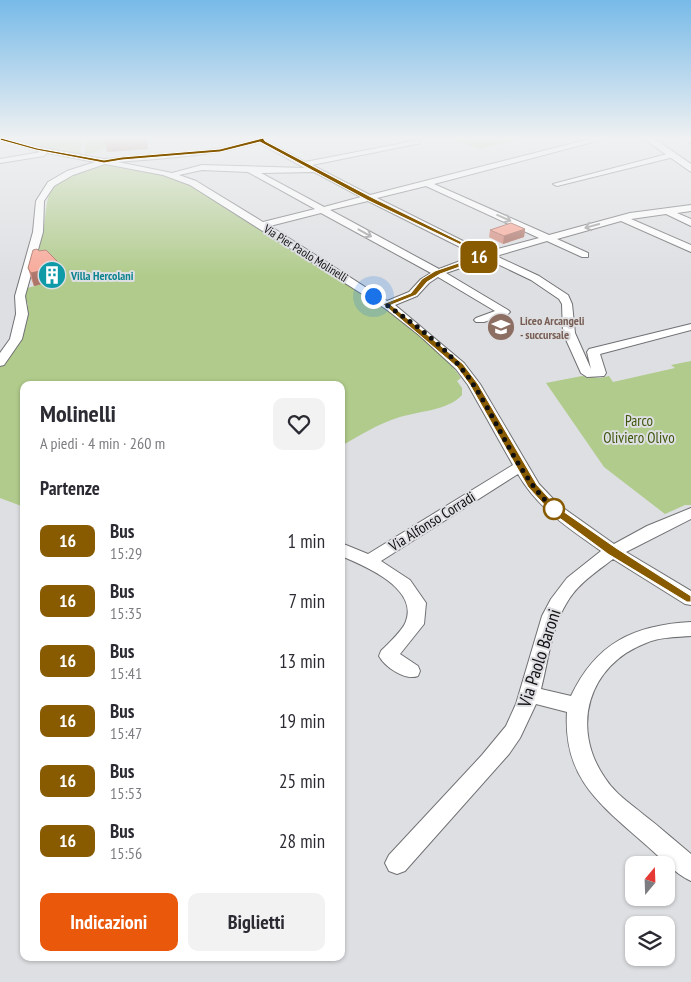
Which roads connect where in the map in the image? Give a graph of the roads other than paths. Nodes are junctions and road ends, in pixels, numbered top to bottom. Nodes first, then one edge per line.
1 (52, 185) edge
2 (196, 185) edge
3 (277, 185) edge
4 (344, 185) edge
5 (425, 185) edge
6 (430, 185) edge
7 (369, 198) junction
8 (691, 208) edge
9 (322, 210) junction
10 (669, 212) junction
11 (622, 218) junction
12 (691, 223) edge
13 (262, 225) junction
14 (550, 238) junction
15 (691, 249) edge
16 (486, 255) junction
17 (585, 255) dead end
18 (438, 272) junction
19 (386, 304) junction
20 (480, 320) dead end
21 (691, 327) edge
22 (0, 362) edge
23 (521, 466) junction
24 (691, 513) edge
25 (345, 551) edge
26 (612, 551) junction
27 (369, 561) junction
28 (691, 599) edge
29 (691, 629) edge
30 (411, 671) dead end
31 (530, 695) junction
32 (577, 706) junction
33 (397, 863) dead end
34 (691, 869) edge

1 - 22 street
2 - 13 street, Via Pier Paolo Molinelli
3 - 9 street
4 - 7 street
5 - 7 street
6 -> 14 street
7 - 9 street
7 - 16 street
8 - 10 street
9 - 13 street
9 -> 18 street
10 - 11 street
10 - 12 street
11 -> 14 street
11 - 15 street
13 - 19 street, Via Pier Paolo Molinelli
14 - 16 street
14 - 17 street
16 - 18 street
16 - 21 street
18 - 19 street
18 - 20 street
19 - 23 street, Via Pier Paolo Molinelli
23 - 26 street, Via Pier Paolo Molinelli
23 - 27 street, Via Alfonso Corradi
24 - 26 street
25 - 27 street
26 - 28 street, Via Pier Paolo Molinelli
26 - 31 street, Via Paolo Baroni
27 - 30 street
29 - 32 street
31 - 32 street
31 - 33 street, Via Paolo Baroni
32 - 34 street

